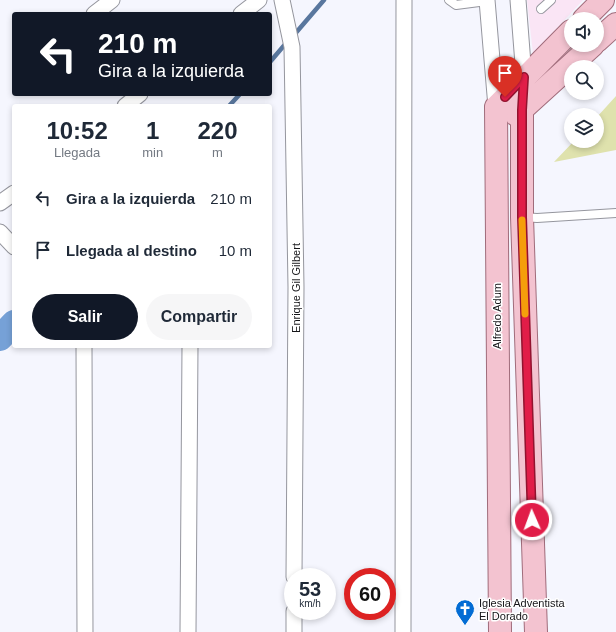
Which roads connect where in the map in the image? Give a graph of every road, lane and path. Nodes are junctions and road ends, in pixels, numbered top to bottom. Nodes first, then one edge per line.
1 (112, 0) edge
2 (259, 0) edge
3 (404, 0) edge
4 (449, 0) edge
5 (487, 0) edge
6 (518, 0) edge
7 (551, 0) edge
8 (603, 0) edge
9 (283, 2) edge
10 (541, 9) dead end
11 (97, 12) edge
12 (244, 12) edge
13 (591, 12) edge
14 (616, 24) edge
15 (604, 35) edge
16 (564, 38) edge
17 (585, 52) edge
18 (524, 77) junction
19 (138, 96) edge
20 (128, 104) edge
21 (496, 107) junction
22 (522, 110) junction
23 (496, 133) junction
24 (12, 195) edge
25 (0, 204) edge
26 (616, 212) edge
27 (522, 217) junction
28 (0, 232) edge
29 (12, 246) edge
30 (84, 348) edge
31 (190, 348) edge
32 (294, 568) edge
33 (294, 620) edge
34 (85, 632) edge
35 (188, 632) edge
36 (294, 632) edge
37 (403, 632) edge
38 (500, 632) edge
39 (536, 632) edge

1 - 11 street
2 - 12 street
3 - 37 street
4 - 5 lane
5 - 21 street, Alfredo Adum
6 - 18 street
7 - 10 lane
8 - 13 main road
9 - 32 street, Enrique Gil Gilbert
14 - 15 main road
16 - 18 main road
17 - 22 main road
18 - 21 main road
18 - 22 main road
19 - 20 street
21 - 23 main road, Alfredo Adum
22 - 23 main road
22 - 27 main road
23 - 38 main road, Alfredo Adum
24 - 25 street
26 - 27 lane
27 - 39 main road
28 - 29 street
30 - 34 street
31 - 35 street
33 - 36 street

